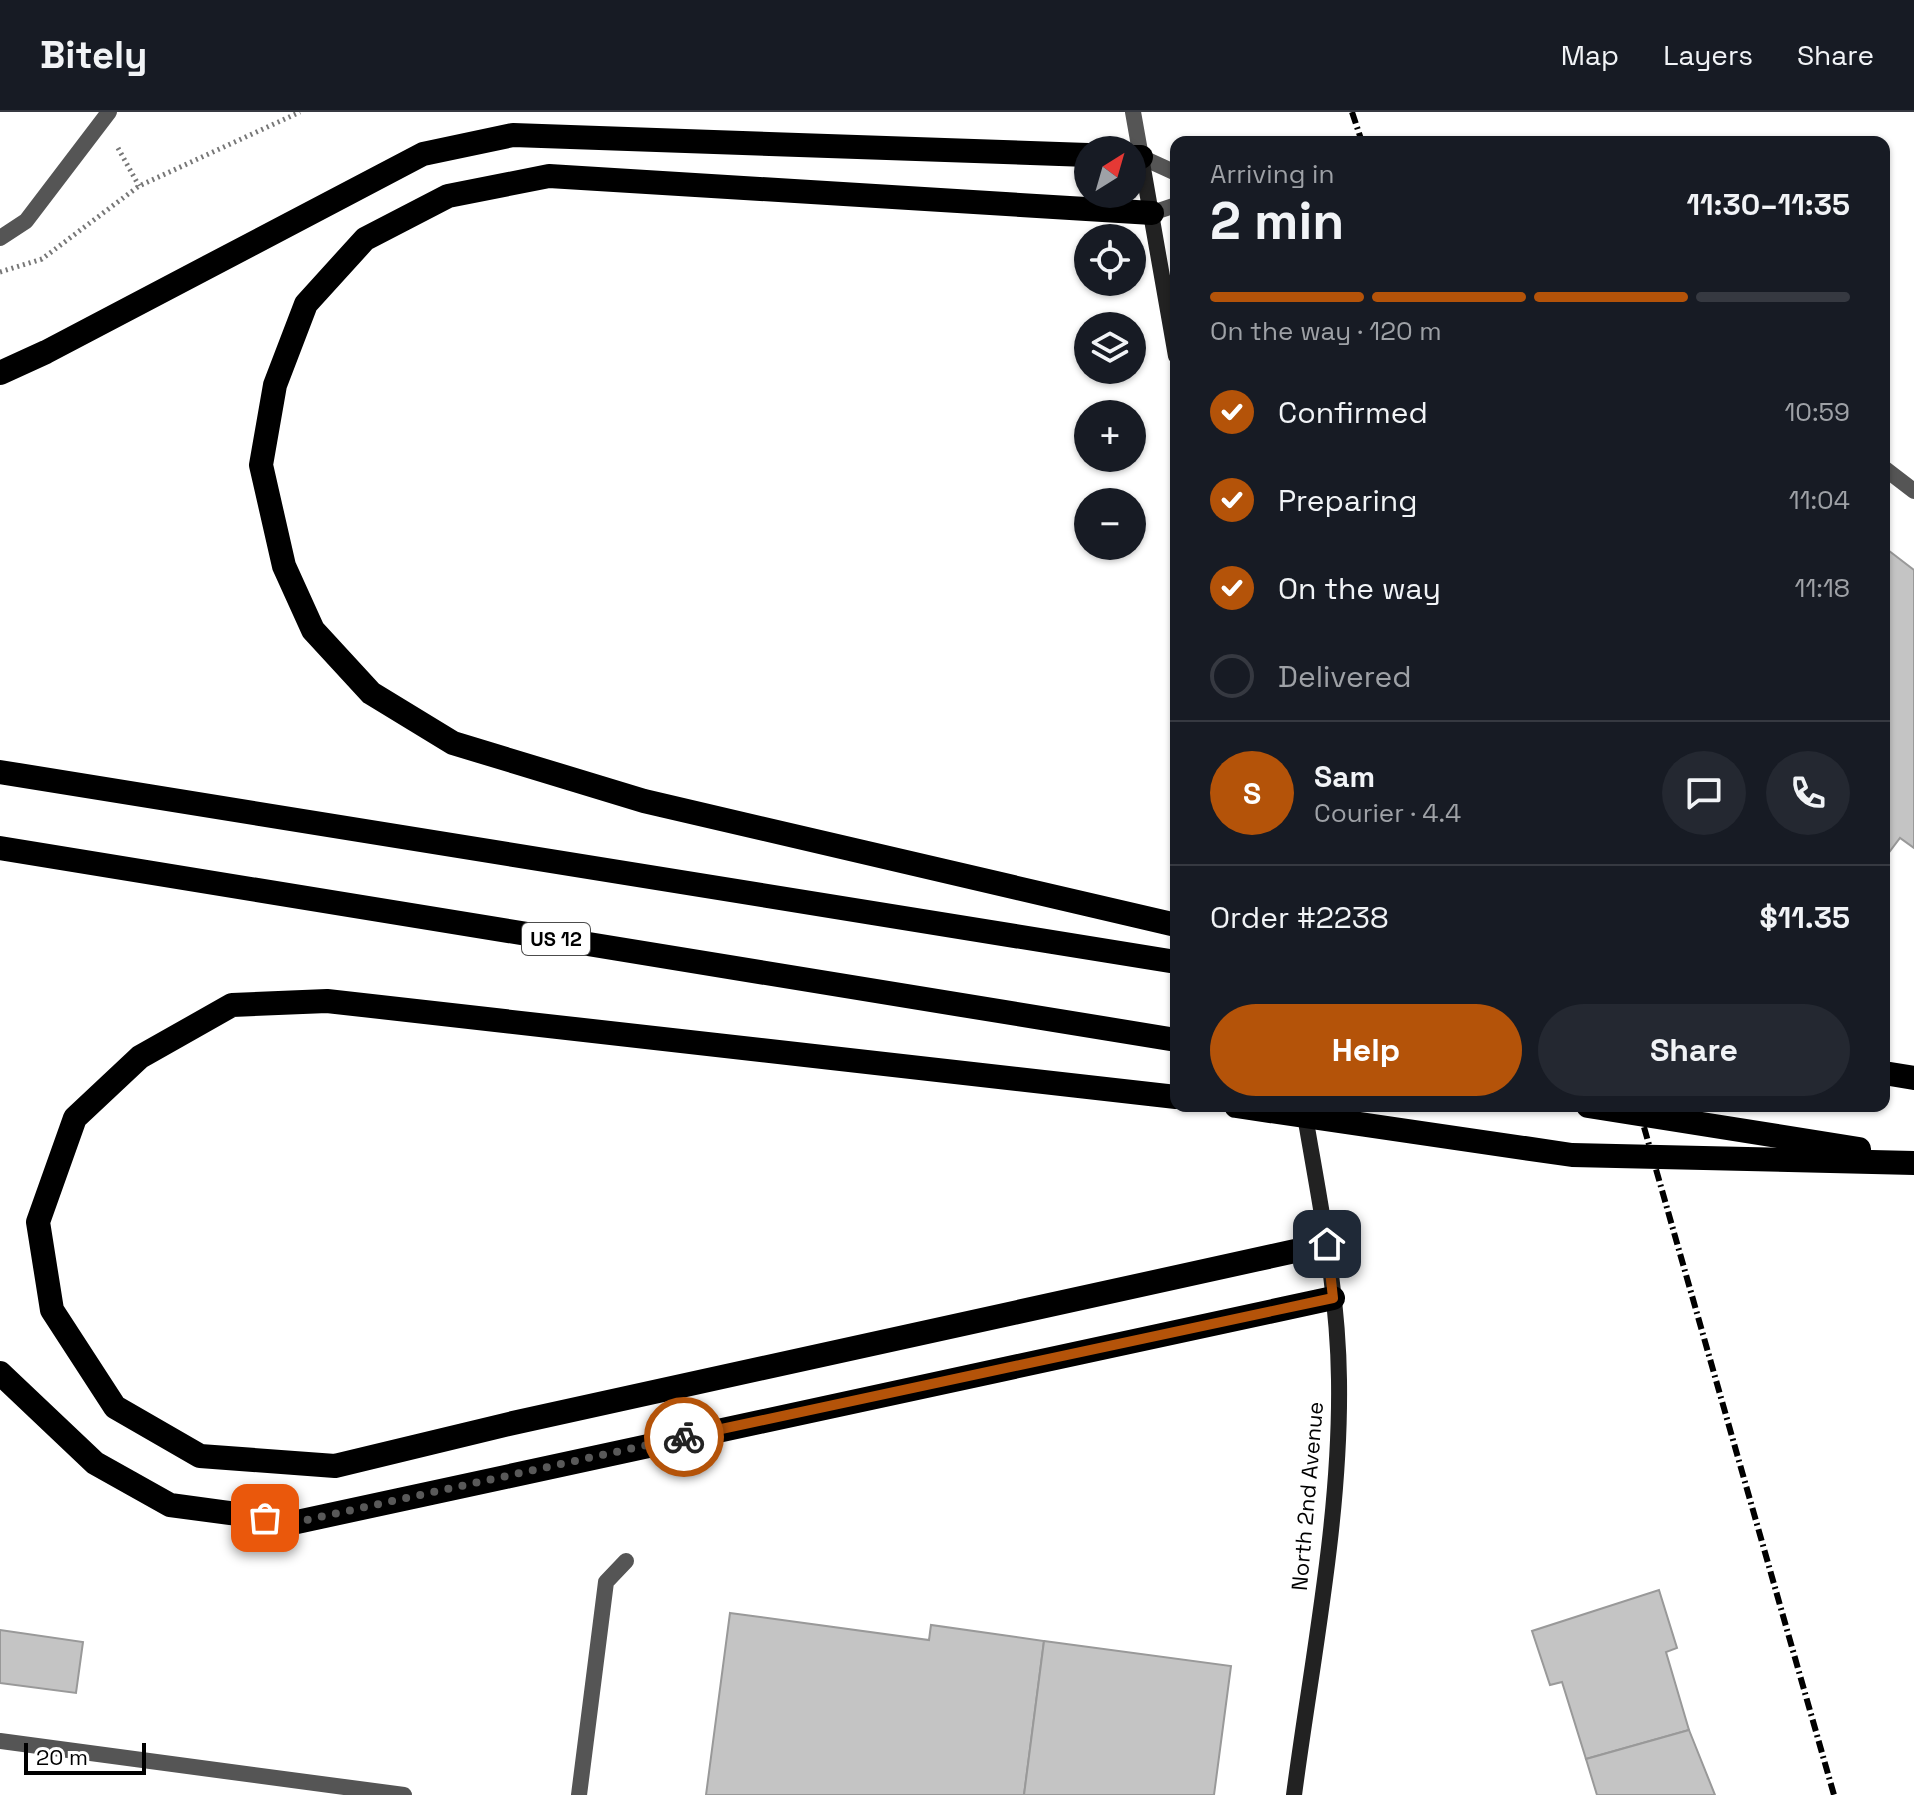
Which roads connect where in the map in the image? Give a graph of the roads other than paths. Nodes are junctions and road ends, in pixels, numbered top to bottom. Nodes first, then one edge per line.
1 (1133, 112) edge
2 (106, 116) edge
3 (1135, 136) edge
4 (1074, 154) edge
5 (1146, 161) edge
6 (1170, 171) edge
7 (1146, 192) edge
8 (1170, 207) edge
9 (1152, 213) junction
10 (0, 238) edge
11 (1170, 320) edge
12 (0, 373) edge
13 (1890, 473) edge
14 (1914, 491) edge
15 (0, 772) edge
16 (0, 848) edge
17 (1170, 923) edge
18 (1170, 961) edge
19 (1170, 1039) edge
20 (1890, 1074) edge
21 (1914, 1078) edge
22 (1170, 1096) edge
23 (1277, 1112) edge
24 (1305, 1112) edge
25 (1624, 1112) edge
26 (1914, 1161) edge
27 (1327, 1244) junction
28 (1333, 1298) junction
29 (0, 1373) edge
30 (626, 1561) dead end
31 (0, 1741) edge
32 (404, 1795) edge
33 (579, 1795) edge
34 (1294, 1795) edge

1 - 3 street
2 - 10 street
4 - 12 highway
5 - 6 street
7 - 9 main road
8 - 9 street
9 - 11 main road
9 - 17 highway
13 - 14 street
15 - 18 highway
16 - 19 highway, US 12
20 - 21 highway
22 - 27 highway
23 - 26 highway
24 - 27 main road, North 2nd Avenue
25 - 26 highway
27 - 28 main road, North 2nd Avenue
28 - 29 highway
28 - 34 main road, North 2nd Avenue
30 - 33 street
31 - 32 street

